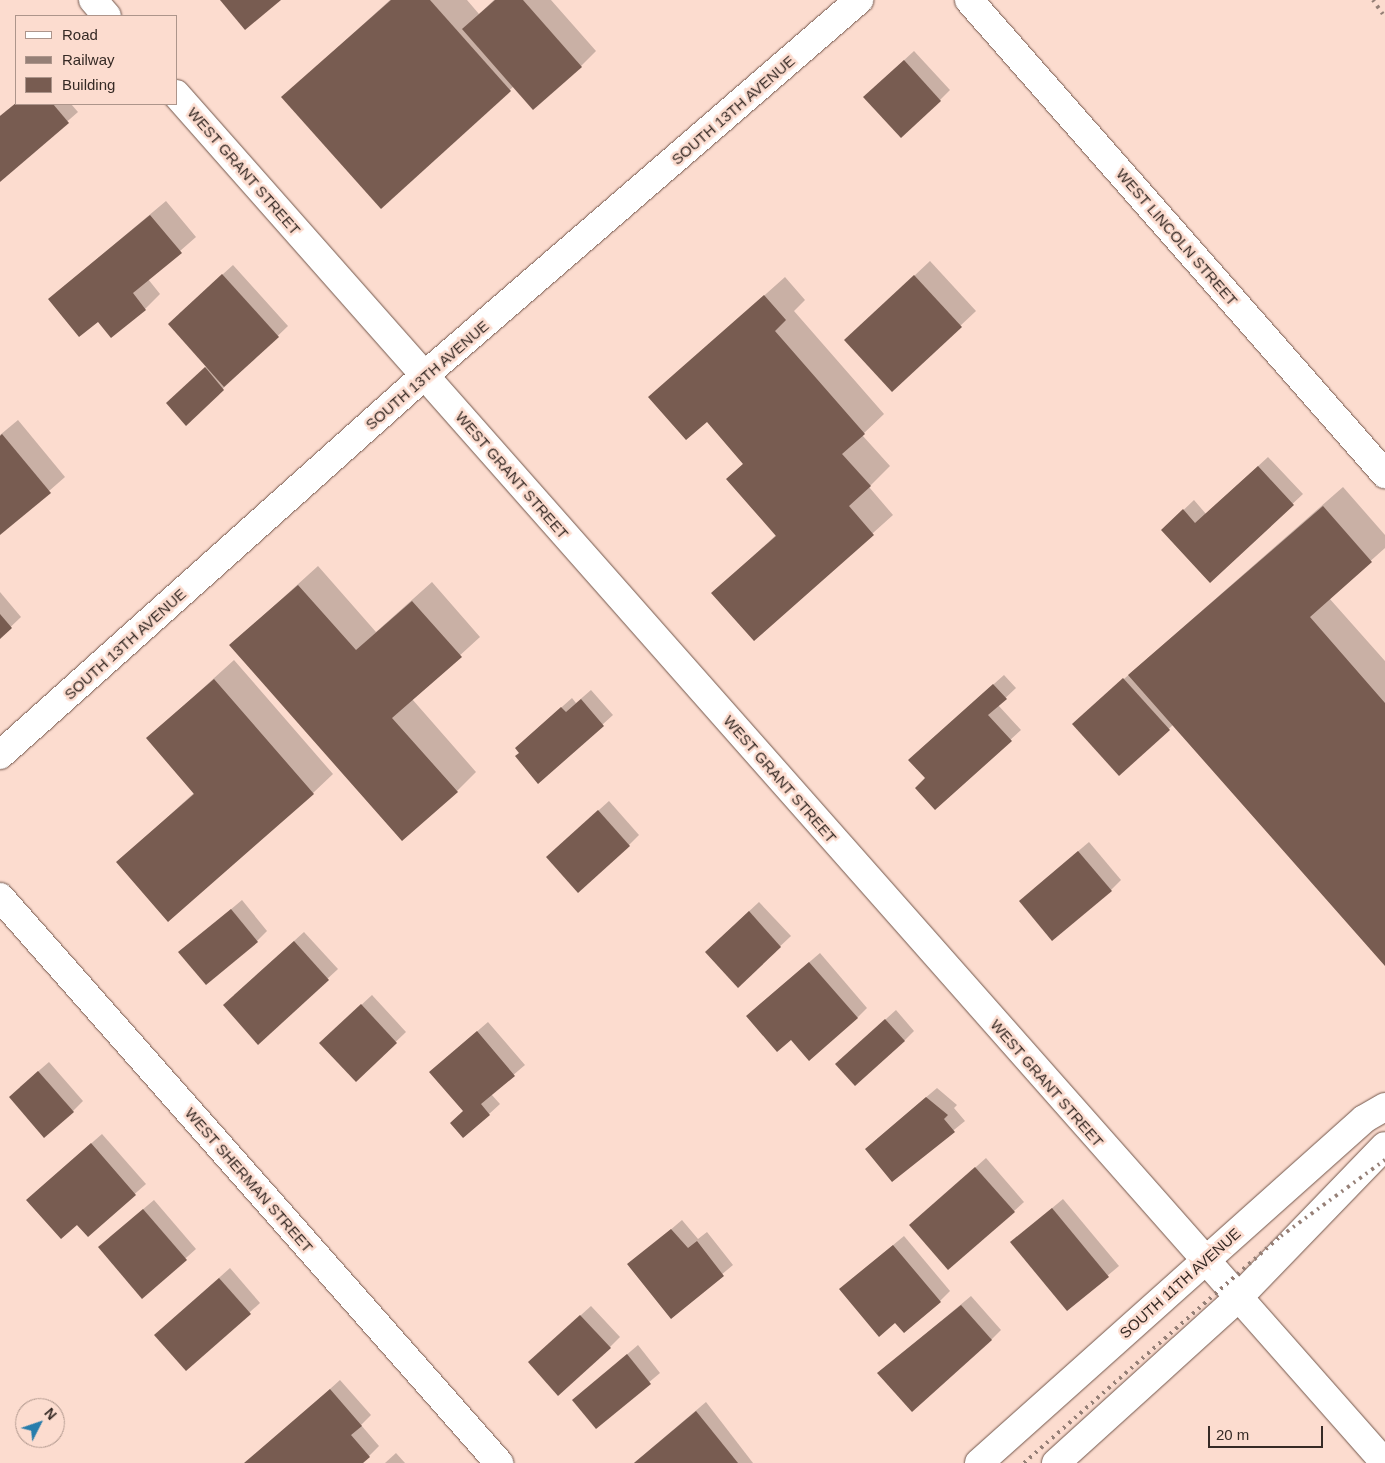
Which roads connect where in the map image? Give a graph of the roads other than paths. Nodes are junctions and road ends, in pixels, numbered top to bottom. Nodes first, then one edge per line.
1 (93, 0) edge
2 (859, 0) edge
3 (970, 0) edge
4 (106, 15) edge
5 (178, 96) edge
6 (425, 375) junction
7 (1385, 474) edge
8 (0, 755) edge
9 (0, 897) edge
10 (1385, 1107) edge
11 (1385, 1146) edge
12 (1204, 1262) junction
13 (1238, 1298) junction
14 (498, 1463) edge
15 (979, 1463) edge
16 (1056, 1463) edge
17 (1385, 1463) edge

1 - 4 street
2 - 6 street, SOUTH 13TH AVENUE
3 - 7 street, WEST LINCOLN STREET
5 - 6 street, WEST GRANT STREET
6 - 8 street, SOUTH 13TH AVENUE
6 - 12 street, WEST GRANT STREET
9 - 14 street, WEST SHERMAN STREET
10 - 12 street, SOUTH 11TH AVENUE
11 - 13 street
12 - 13 street, WEST GRANT STREET
12 - 15 street, SOUTH 11TH AVENUE
13 - 16 street
13 - 17 street, WEST GRANT STREET

